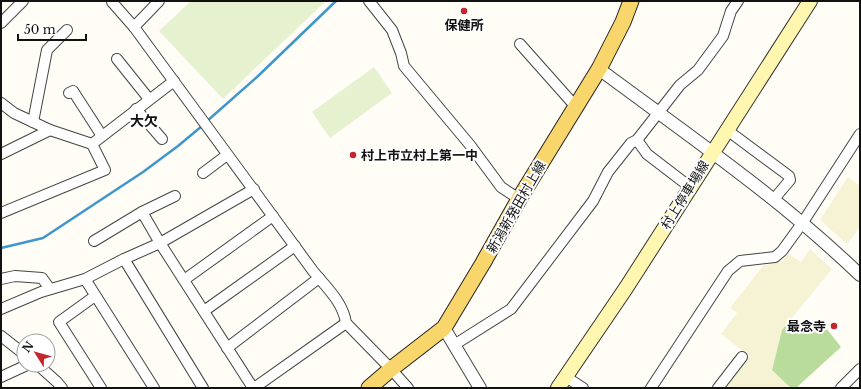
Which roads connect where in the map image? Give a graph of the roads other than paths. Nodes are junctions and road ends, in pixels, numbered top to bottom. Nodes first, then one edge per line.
1 (23, 1) edge
2 (113, 1) edge
3 (159, 1) edge
4 (631, 1) edge
5 (738, 1) edge
6 (810, 1) edge
7 (373, 3) edge
8 (1, 24) edge
9 (134, 27) junction
10 (67, 30) dead end
11 (520, 44) dead end
12 (117, 59) dead end
13 (599, 69) junction
14 (174, 81) junction
15 (69, 93) dead end
16 (149, 99) junction
17 (2, 105) edge
18 (576, 107) junction
19 (136, 109) junction
20 (658, 113) junction
21 (33, 122) junction
22 (50, 130) junction
23 (727, 130) junction
24 (860, 134) edge
25 (102, 136) junction
26 (162, 139) dead end
27 (637, 140) junction
28 (92, 144) junction
29 (712, 153) junction
30 (1, 154) edge
31 (227, 155) junction
32 (203, 173) dead end
33 (690, 187) junction
34 (254, 189) junction
35 (175, 196) dead end
36 (519, 199) junction
37 (774, 199) junction
38 (142, 212) junction
39 (1, 213) edge
40 (273, 216) junction
41 (803, 222) junction
42 (94, 242) dead end
43 (160, 243) junction
44 (295, 246) junction
45 (124, 259) junction
46 (860, 275) edge
47 (319, 278) junction
48 (1, 279) edge
49 (85, 279) junction
50 (184, 280) junction
51 (50, 289) junction
52 (95, 296) junction
53 (1, 309) edge
54 (204, 311) junction
55 (346, 323) junction
56 (444, 328) junction
57 (1, 336) edge
58 (454, 345) junction
59 (16, 348) edge
60 (227, 348) junction
61 (742, 357) dead end
62 (391, 369) junction
63 (860, 369) edge
64 (16, 370) edge
65 (47, 373) edge
66 (1, 377) edge
67 (562, 382) edge
68 (655, 387) edge
69 (62, 388) edge
70 (101, 388) edge
71 (154, 388) edge
72 (203, 388) edge
73 (254, 388) edge
74 (369, 388) edge
75 (408, 388) edge
76 (480, 388) edge
77 (583, 388) edge
78 (718, 388) edge
79 (842, 388) edge

1 - 8 street
2 - 9 street
3 - 9 street
4 - 13 main road, 新潟新発田村上線
5 - 20 street
6 - 23 main road, 村上停車場線
7 - 36 street
9 - 14 street
10 - 21 street
11 - 18 street
12 - 16 street
13 - 18 main road, 新潟新発田村上線
13 - 20 street
14 - 16 street
14 - 31 street
15 - 25 street
16 - 19 street
17 - 21 street
18 - 36 main road, 新潟新発田村上線
19 - 25 street
19 - 26 street
20 - 27 street
20 - 29 street
21 - 22 street
22 - 28 street
22 - 30 street
23 - 29 main road, 村上停車場線
23 - 37 street
24 - 41 street
25 - 28 street
27 - 33 street
27 - 58 street
28 - 39 street
29 - 33 main road, 村上停車場線
29 - 37 street
31 - 32 street
31 - 34 street
33 - 67 main road, 村上停車場線
34 - 40 street
34 - 43 street
35 - 38 street
36 - 56 main road, 新潟新発田村上線
37 - 41 street
38 - 42 street
38 - 43 street
40 - 44 street
40 - 50 street
41 - 46 street
41 - 68 street
43 - 45 street
43 - 50 street
44 - 47 street
44 - 54 street
45 - 49 street
45 - 72 street
47 - 55 street
47 - 60 street
48 - 51 street
49 - 51 street
49 - 52 street
50 - 54 street
51 - 53 street
52 - 70 street
52 - 71 street
54 - 60 street
55 - 62 street
55 - 73 street
56 - 58 street
56 - 62 main road, 新潟新発田村上線
57 - 59 street
58 - 76 street
60 - 73 street
61 - 78 street
62 - 74 main road, 新潟新発田村上線
62 - 75 street
63 - 79 street
64 - 66 street
65 - 69 street
67 - 77 street

